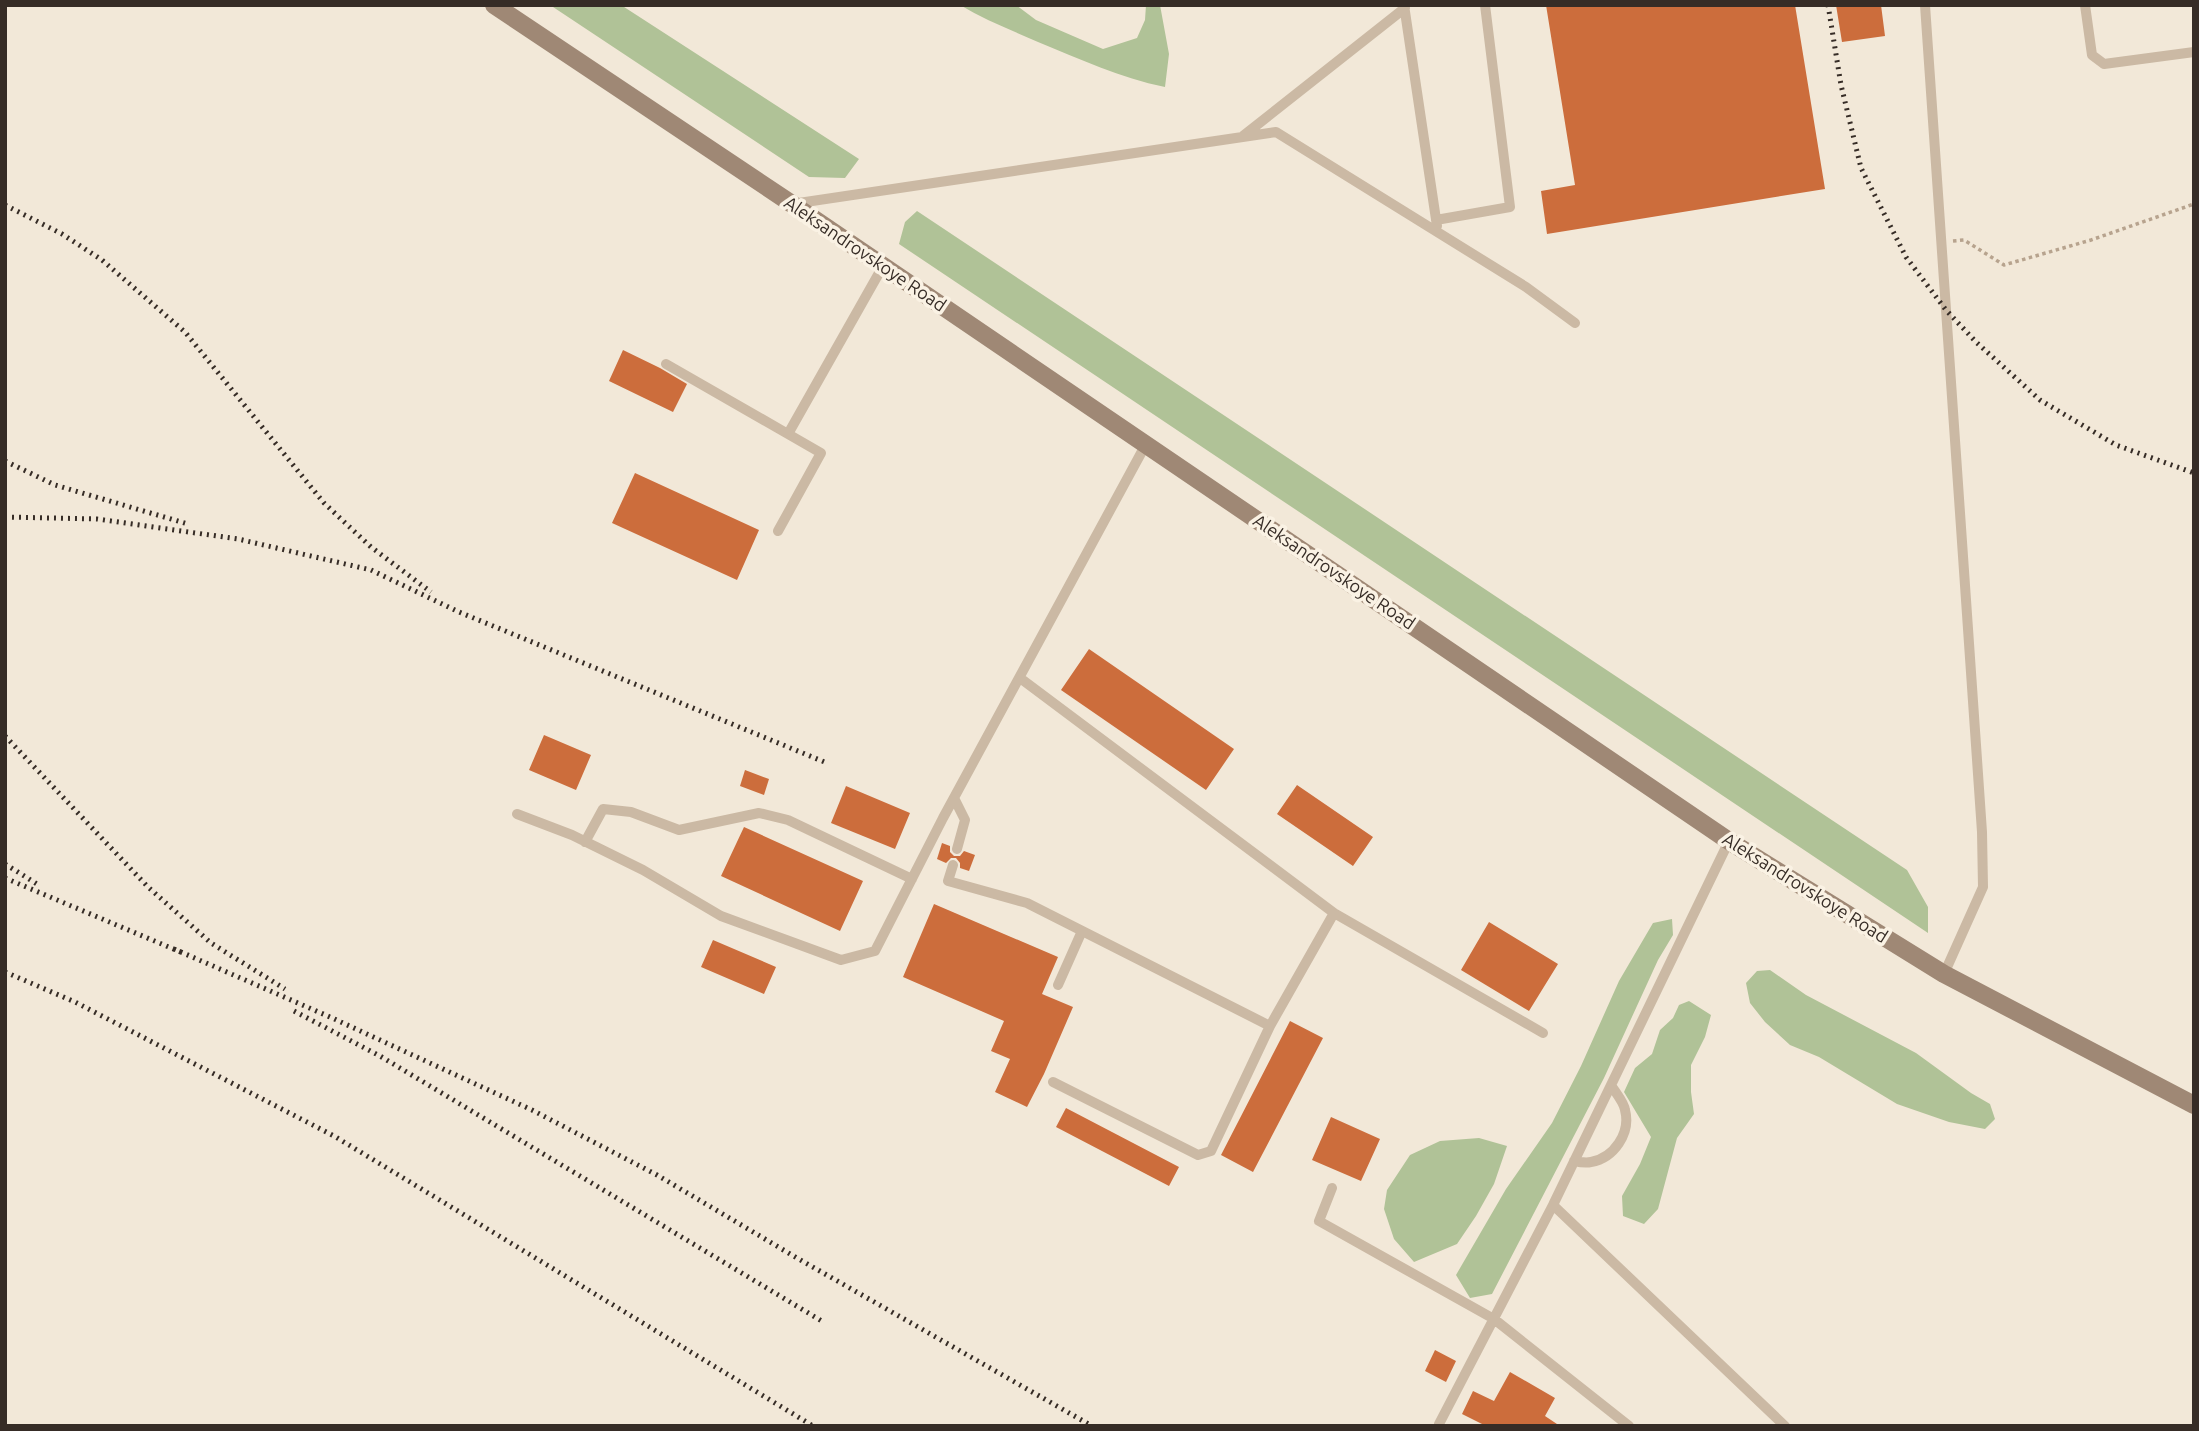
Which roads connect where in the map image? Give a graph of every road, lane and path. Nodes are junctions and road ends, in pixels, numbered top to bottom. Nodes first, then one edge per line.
1 (494, 5) edge
2 (1485, 5) edge
3 (1925, 5) edge
4 (2085, 5) edge
5 (1404, 7) edge
6 (2194, 52) edge
7 (1242, 137) junction
8 (792, 204) junction
9 (2194, 204) edge
10 (1436, 220) junction
11 (1437, 232) junction
12 (1941, 242) junction
13 (883, 266) junction
14 (1574, 323) dead end
15 (666, 364) dead end
16 (788, 434) junction
17 (1146, 444) junction
18 (778, 531) dead end
19 (1020, 678) junction
20 (954, 798) junction
21 (517, 814) dead end
22 (1729, 841) junction
23 (585, 842) junction
24 (957, 849) dead end
25 (953, 865) dead end
26 (912, 879) junction
27 (1334, 914) junction
28 (1082, 931) junction
29 (1944, 974) junction
30 (1058, 985) dead end
31 (1270, 1026) junction
32 (1543, 1033) dead end
33 (1054, 1082) dead end
34 (1611, 1085) junction
35 (2192, 1099) edge
36 (1574, 1161) junction
37 (1332, 1188) dead end
38 (1553, 1205) junction
39 (1494, 1319) junction
40 (1441, 1426) edge
41 (1629, 1426) edge
42 (1785, 1426) edge

1 - 8 main road, Aleksandrovskoye Road
2 - 10 lane
3 - 12 lane
4 - 6 lane
5 - 7 lane
5 - 10 lane
7 - 8 lane
7 - 11 lane
8 - 13 main road, Aleksandrovskoye Road
9 - 12 path
10 - 11 lane
11 - 14 lane
12 - 29 lane
13 - 16 lane
13 - 17 main road, Aleksandrovskoye Road
15 - 16 lane
16 - 18 lane
17 - 19 lane
17 - 22 main road, Aleksandrovskoye Road
19 - 20 lane
19 - 27 lane
20 - 24 lane
20 - 26 lane
21 - 23 lane
22 - 29 main road, Aleksandrovskoye Road
22 - 34 lane
23 - 26 lane
23 - 26 lane
25 - 28 lane
27 - 31 lane
27 - 32 lane
28 - 30 lane
28 - 31 lane
29 - 35 main road, Aleksandrovskoye Road
31 - 33 lane
34 - 36 lane
34 - 36 lane
36 - 38 lane
37 - 39 lane
38 - 39 lane
38 - 42 lane
39 - 40 lane
39 - 41 lane

